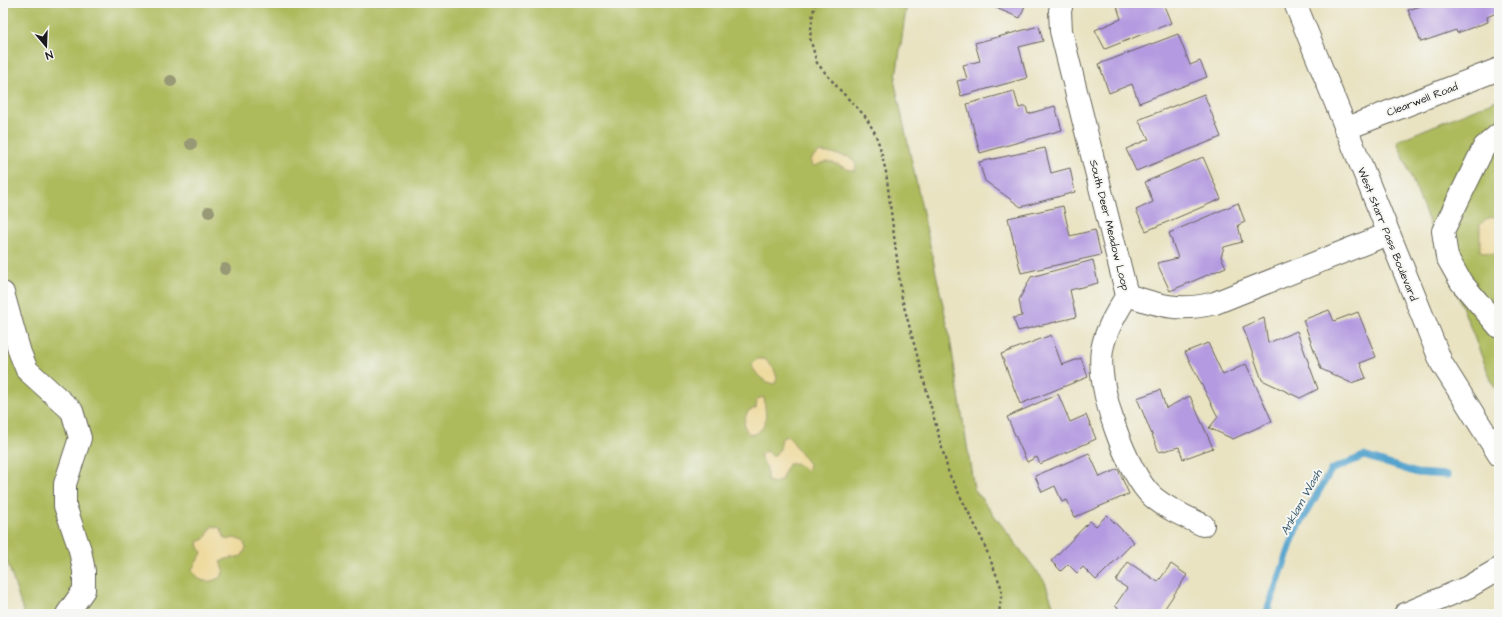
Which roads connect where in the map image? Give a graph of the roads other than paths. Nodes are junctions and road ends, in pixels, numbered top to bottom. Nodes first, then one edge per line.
1 (1062, 3) edge
2 (1295, 3) edge
3 (1499, 68) edge
4 (1345, 129) junction
5 (1499, 134) edge
6 (1388, 234) junction
7 (3, 293) edge
8 (1127, 295) junction
9 (1499, 327) edge
10 (1499, 455) edge
11 (1203, 525) dead end
12 (1499, 570) edge
13 (67, 614) edge
14 (1405, 614) edge

1 - 8 street, South Deer Meadow Loop
2 - 4 street, West Starr Pass Boulevard
3 - 4 street, Clearwell Road
4 - 6 street, West Starr Pass Boulevard
5 - 9 street
6 - 8 street, South Deer Meadow Loop
6 - 10 street, West Starr Pass Boulevard
7 - 13 street
8 - 11 street
12 - 14 street

